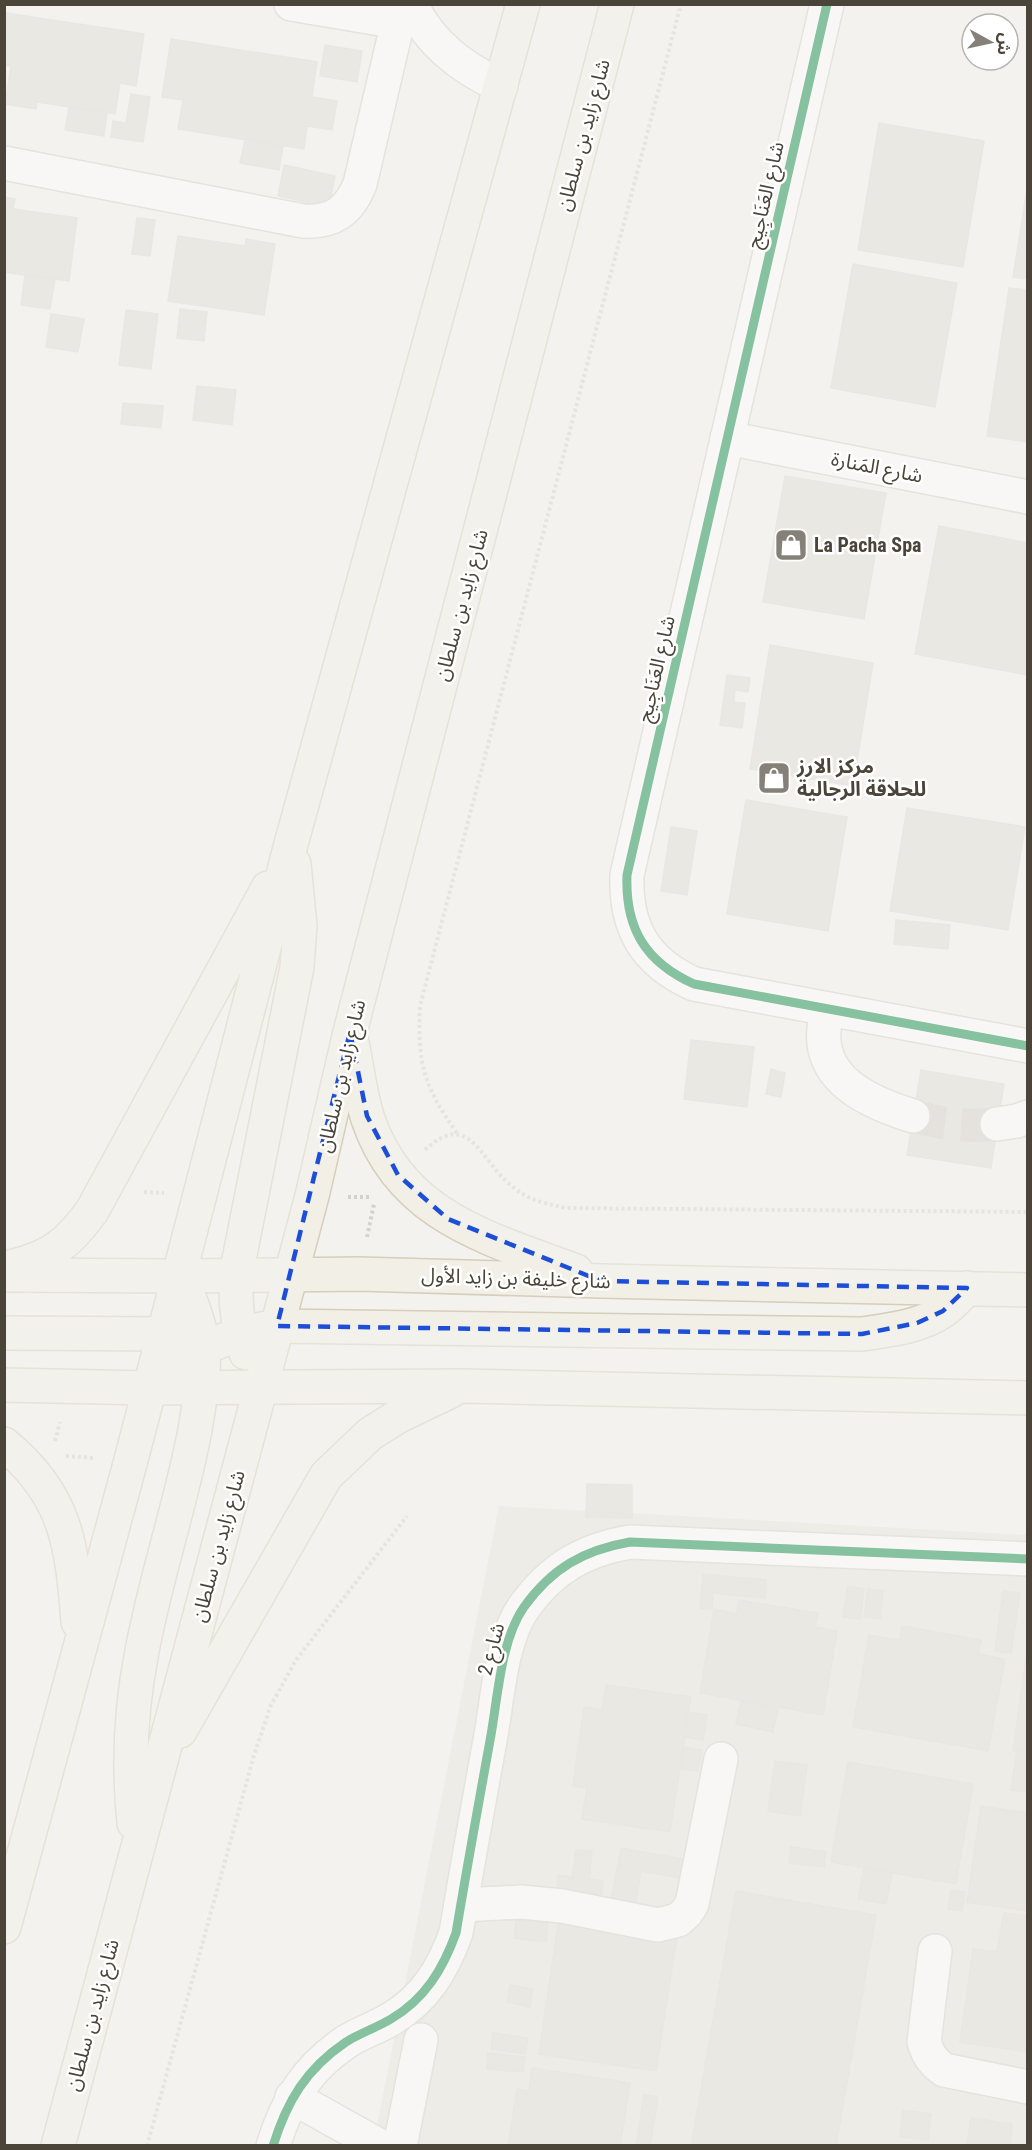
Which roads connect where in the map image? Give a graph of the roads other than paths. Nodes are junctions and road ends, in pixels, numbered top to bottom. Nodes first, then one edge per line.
1 (523, 4) edge
2 (827, 4) edge
3 (295, 5) edge
4 (618, 9) edge
5 (404, 10) edge
6 (501, 86) junction
7 (4, 163) edge
8 (727, 438) junction
9 (1028, 497) edge
10 (291, 844) junction
11 (828, 1009) junction
12 (350, 1032) junction
13 (1028, 1046) edge
14 (913, 1116) tunnel mouth
15 (4, 1269) edge
16 (4, 1275) edge
17 (236, 1275) junction
18 (291, 1275) junction
19 (179, 1276) junction
20 (601, 1281) junction
21 (967, 1288) junction
22 (1028, 1290) edge
23 (238, 1322) junction
24 (277, 1326) junction
25 (4, 1333) edge
26 (164, 1334) junction
27 (201, 1337) junction
28 (4, 1385) edge
29 (463, 1386) junction
30 (202, 1387) junction
31 (261, 1387) junction
32 (149, 1388) junction
33 (1028, 1398) edge
34 (4, 1444) edge
35 (1028, 1559) edge
36 (80, 1644) junction
37 (721, 1759) dead end
38 (157, 1771) junction
39 (136, 1848) junction
40 (461, 1905) junction
41 (6, 1916) edge
42 (935, 1951) dead end
43 (421, 2040) dead end
44 (1028, 2087) edge
45 (292, 2097) junction
46 (58, 2145) edge
47 (273, 2145) edge
48 (380, 2145) edge
49 (400, 2145) edge

1 - 6 main road
2 - 8 street, شارع العَنَاجِيج
3 - 5 street
4 - 12 main road, شارع زايد بن سلطان
5 - 6 street
5 - 7 street
6 - 10 main road
8 - 9 street, شارع المَنارة
8 - 11 street, شارع العَنَاجِيج
10 - 15 main road
10 - 17 main road
10 - 19 main road
11 - 13 street, شارع العَنَاجِيج
11 - 14 street
12 - 18 main road, شارع زايد بن سلطان
12 - 20 main road
16 - 19 main road, شارع خليفة بن زايد الأول
17 - 18 main road, شارع خليفة بن زايد الأول
17 - 19 main road, شارع خليفة بن زايد الأول
17 - 23 main road
18 - 20 main road, شارع خليفة بن زايد الأول
18 - 23 main road
18 - 24 main road, شارع زايد بن سلطان
19 - 26 main road
19 - 27 main road
20 - 21 main road, شارع خليفة بن زايد الأول
21 - 22 main road, شارع خليفة بن زايد الأول
21 - 24 main road
23 - 24 main road
23 - 27 main road
23 - 31 main road
24 - 31 main road, شارع زايد بن سلطان
25 - 26 main road
26 - 27 main road
26 - 32 main road
27 - 30 main road
27 - 32 main road
28 - 32 main road
29 - 31 main road
29 - 33 main road
29 - 38 main road
30 - 31 main road
30 - 32 main road
30 - 39 main road
31 - 38 main road, شارع زايد بن سلطان
32 - 36 main road
34 - 36 main road
35 - 40 street, شارع 2
36 - 41 main road
37 - 40 street
38 - 39 main road, شارع زايد بن سلطان
39 - 46 main road, شارع زايد بن سلطان
40 - 45 street, شارع 2
42 - 44 street
43 - 49 street
45 - 47 street, شارع 2
45 - 48 street

